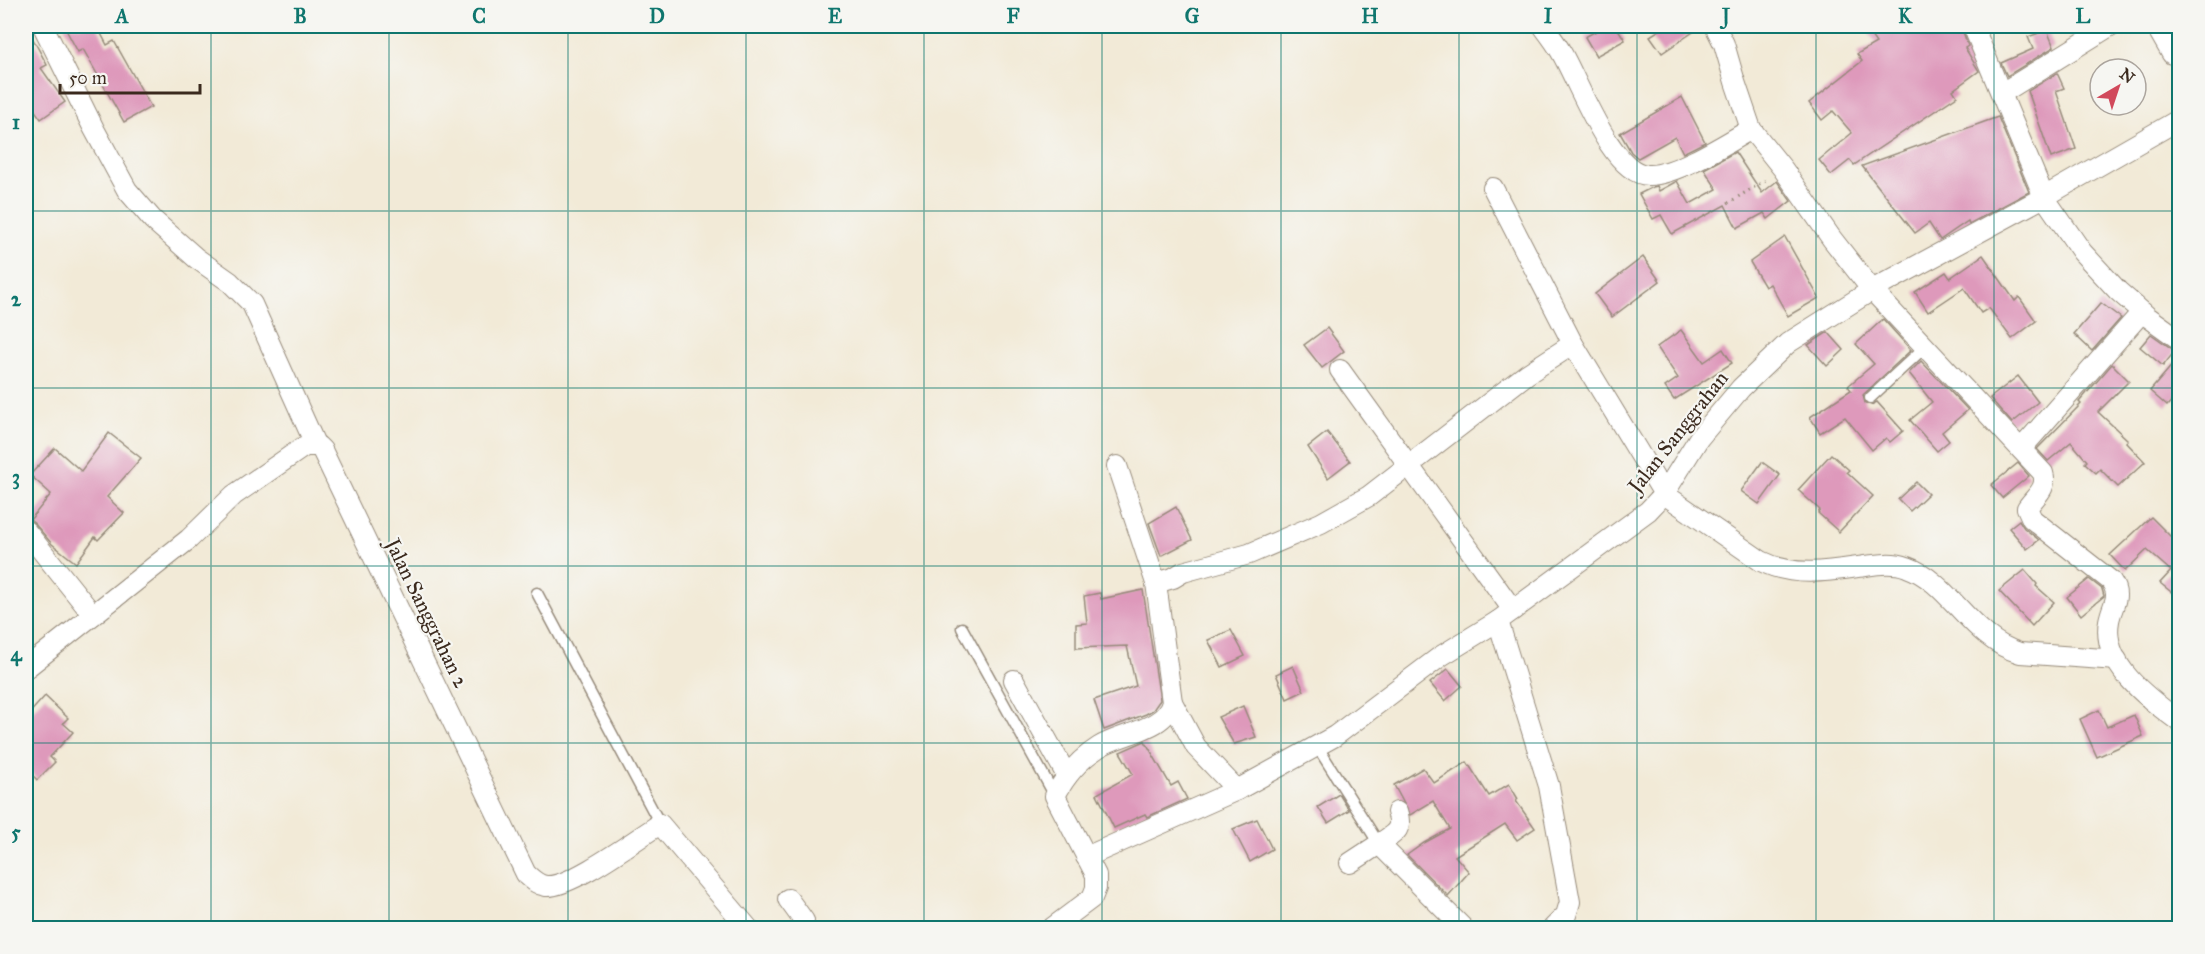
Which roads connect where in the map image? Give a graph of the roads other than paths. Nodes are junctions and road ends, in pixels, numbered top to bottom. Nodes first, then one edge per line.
1 (43, 26) edge
2 (1543, 26) edge
3 (1715, 26) edge
4 (1973, 26) edge
5 (2110, 26) edge
6 (2156, 26) edge
7 (2172, 54) dead end
8 (2002, 93) junction
9 (2180, 119) edge
10 (1751, 129) junction
11 (1493, 188) dead end
12 (2044, 197) junction
13 (1872, 290) junction
14 (2142, 312) junction
15 (2180, 340) edge
16 (1572, 344) junction
17 (1925, 347) junction
18 (1340, 370) dead end
19 (1870, 398) dead end
20 (315, 444) junction
21 (2020, 449) junction
22 (1409, 464) junction
23 (1117, 466) dead end
24 (1664, 494) junction
25 (26, 531) edge
26 (1156, 583) junction
27 (537, 592) dead end
28 (93, 615) junction
29 (1506, 616) junction
30 (962, 628) dead end
31 (2117, 660) junction
32 (26, 668) edge
33 (1014, 680) dead end
34 (1172, 702) junction
35 (2179, 720) edge
36 (1317, 746) junction
37 (1067, 776) junction
38 (1237, 790) junction
39 (1055, 796) junction
40 (1397, 812) dead end
41 (660, 824) junction
42 (1379, 844) junction
43 (1086, 857) junction
44 (1350, 863) dead end
45 (788, 899) dead end
46 (803, 926) edge
47 (748, 928) edge
48 (1052, 928) edge
49 (1463, 928) edge
50 (1553, 928) edge

1 - 20 street, Jalan Sanggrahan 2
2 - 10 street
3 - 10 street
4 - 8 street
5 - 8 street
6 - 7 street
8 - 12 street
9 - 12 street, Jalan Sanggrahan
10 - 13 street
11 - 16 street
12 - 13 street, Jalan Sanggrahan
12 - 14 street
13 - 17 street
13 - 24 street, Jalan Sanggrahan
14 - 15 street
14 - 21 street
16 - 22 street
16 - 24 street
17 - 19 lane
17 - 21 street
18 - 22 street
20 - 28 street
20 - 41 street, Jalan Sanggrahan 2
21 - 31 street
22 - 26 street
22 - 29 street
23 - 26 street
24 - 29 street, Jalan Sanggrahan
24 - 31 street
25 - 28 street
26 - 34 street
27 - 41 lane
28 - 32 street
29 - 36 street, Jalan Sanggrahan
29 - 50 street
30 - 39 lane
31 - 35 street
33 - 37 street
34 - 37 street
34 - 38 street
36 - 38 street, Jalan Sanggrahan
36 - 42 lane
37 - 39 street
38 - 43 street, Jalan Sanggrahan
39 - 43 street
40 - 42 street
41 - 47 street
42 - 44 street
42 - 49 street
43 - 48 street
45 - 46 street

